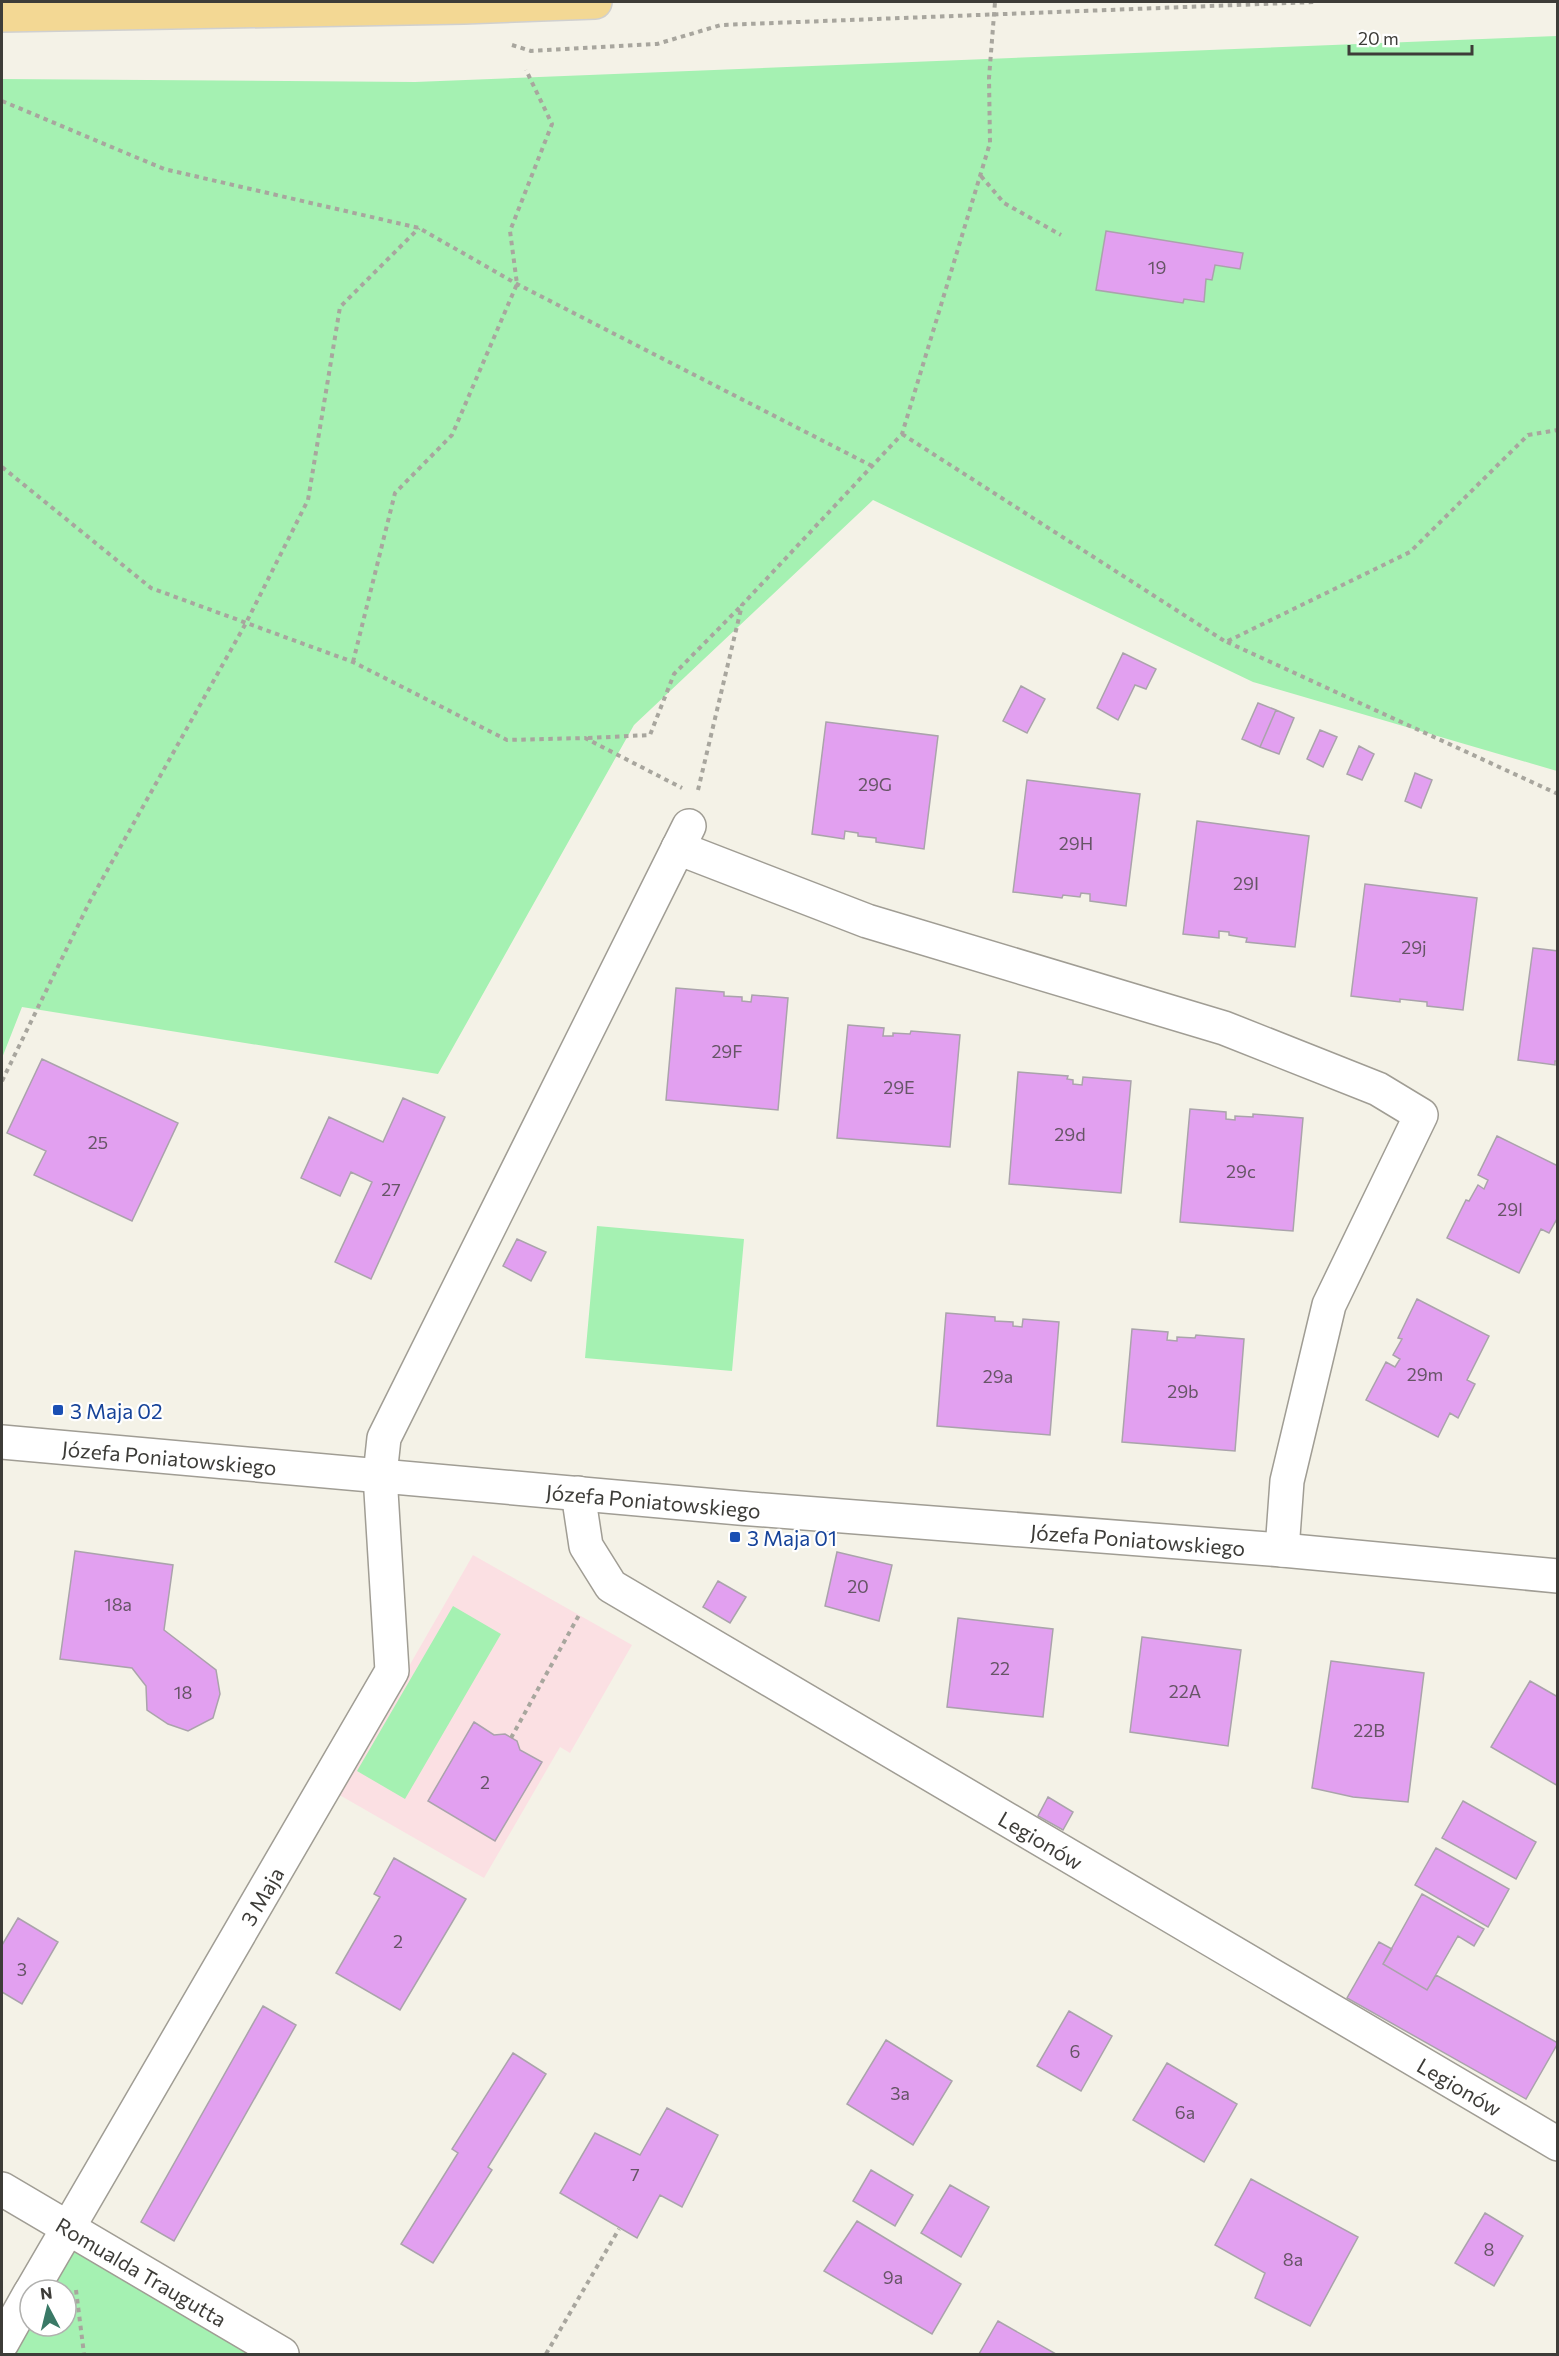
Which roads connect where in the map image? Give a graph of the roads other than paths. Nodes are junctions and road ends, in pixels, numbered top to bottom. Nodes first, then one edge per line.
1 (595, 2) edge
2 (2, 15) edge
3 (2, 1442) edge
4 (380, 1475) junction
5 (578, 1493) junction
6 (1282, 1550) junction
7 (1557, 1576) edge
8 (1557, 2144) edge
9 (2, 2189) edge
10 (68, 2227) junction
11 (39, 2278) edge
12 (18, 2315) edge
13 (2, 2343) edge
14 (282, 2355) edge

1 - 2 main road
3 - 4 street, Józefa Poniatowskiego
4 - 5 street, Józefa Poniatowskiego
4 - 6 street, 3 Maja
4 - 10 street, 3 Maja
5 - 6 street, Józefa Poniatowskiego
5 - 8 street, Legionów
6 - 7 street, Józefa Poniatowskiego
9 - 10 street, Romualda Traugutta
10 - 11 street, 3 Maja
10 - 14 street, Romualda Traugutta
12 - 13 street, 3 Maja

